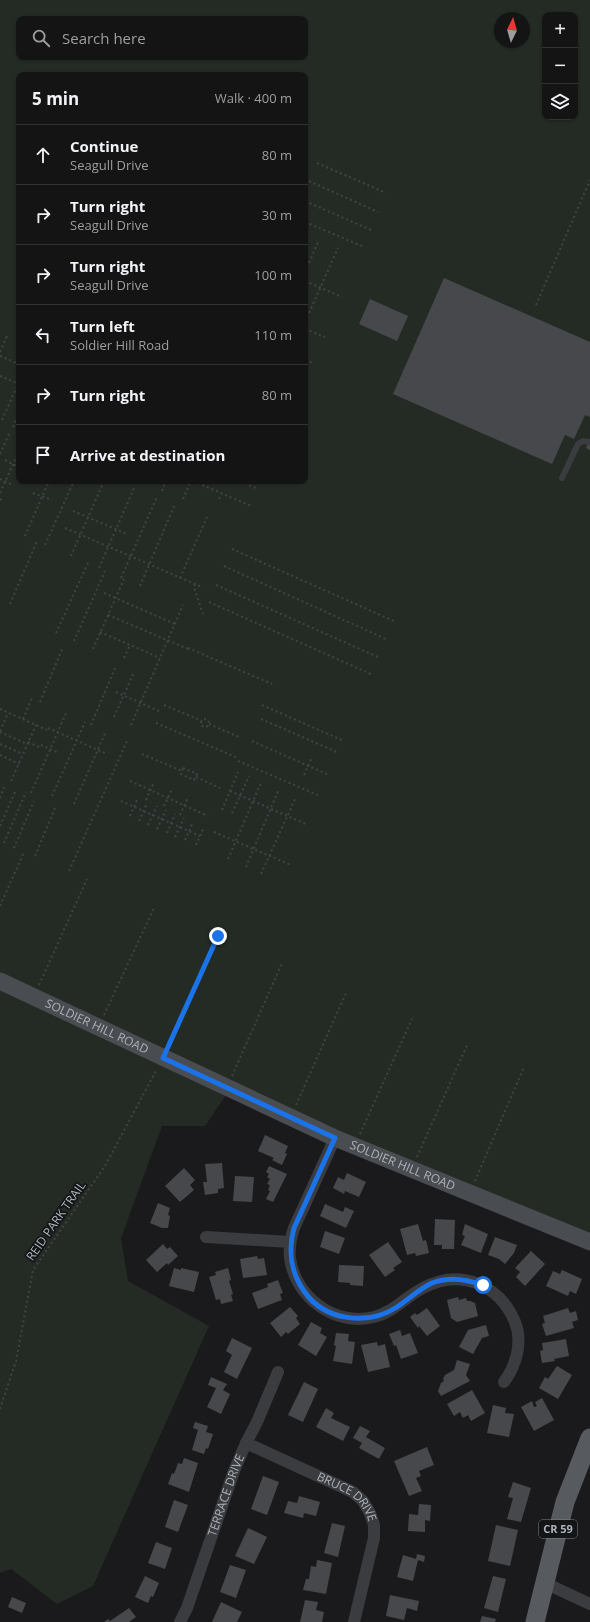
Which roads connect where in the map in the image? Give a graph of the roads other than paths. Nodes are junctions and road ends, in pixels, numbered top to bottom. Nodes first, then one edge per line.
1 (589, 442) dead end
2 (562, 478) dead end
3 (0, 981) edge
4 (335, 1138) junction
5 (206, 1237) dead end
6 (290, 1242) junction
7 (590, 1242) edge
8 (278, 1372) dead end
9 (504, 1382) dead end
10 (590, 1438) edge
11 (246, 1443) junction
12 (545, 1583) junction
13 (590, 1604) edge
14 (180, 1622) edge
15 (354, 1622) edge
16 (535, 1622) edge

1 - 2 lane
3 - 4 street, SOLDIER HILL ROAD
4 - 6 street
4 - 7 street, SOLDIER HILL ROAD
5 - 6 street
6 - 9 street
8 - 11 street, TERRACE DRIVE
10 - 12 main road, CR 59
11 - 14 street, TERRACE DRIVE
11 - 15 street, BRUCE DRIVE
12 - 13 street
12 - 16 main road, CR 59

